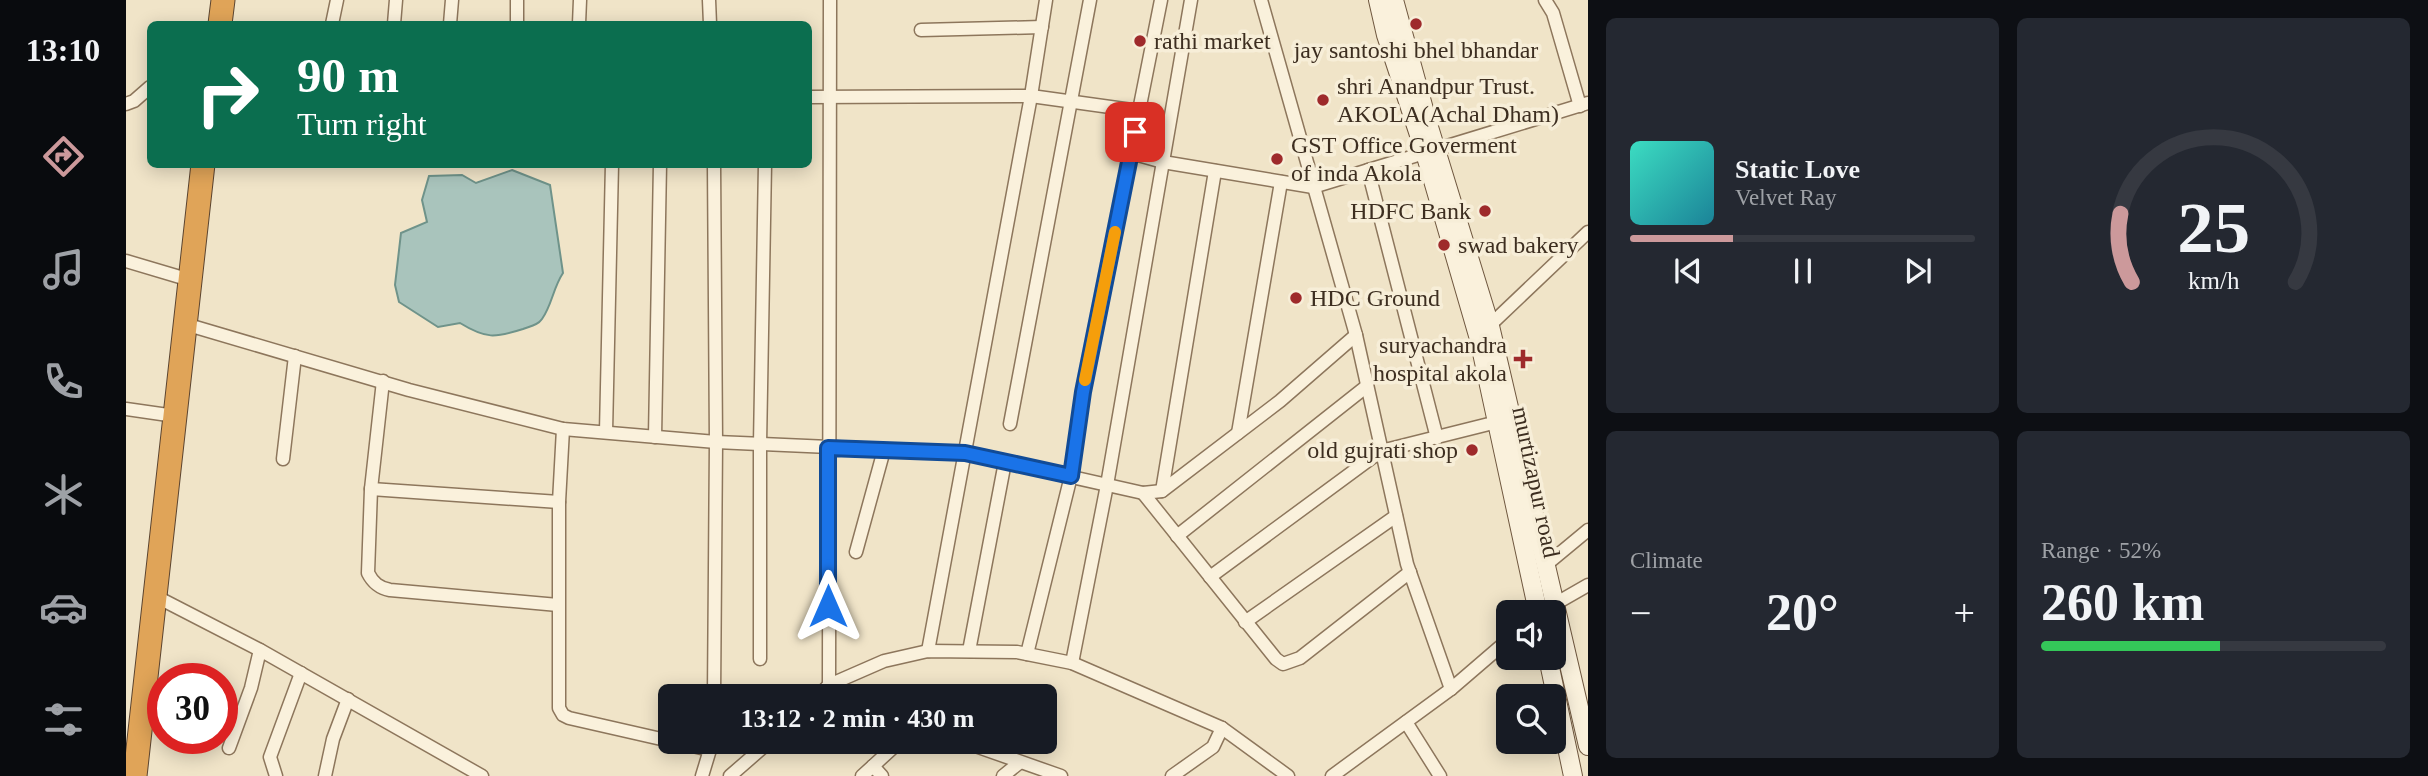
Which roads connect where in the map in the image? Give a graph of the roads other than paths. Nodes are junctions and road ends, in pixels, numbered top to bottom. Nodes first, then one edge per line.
1 (223, 0) edge
2 (337, 0) edge
3 (396, 0) edge
4 (452, 0) edge
5 (517, 0) edge
6 (580, 0) edge
7 (709, 0) edge
8 (830, 0) edge
9 (1046, 0) edge
10 (1090, 0) edge
11 (1161, 0) edge
12 (1191, 0) edge
13 (1261, 0) edge
14 (1378, 0) edge
15 (1394, 0) edge
16 (1545, 0) edge
17 (220, 21) edge
18 (333, 21) edge
19 (394, 21) edge
20 (450, 21) edge
21 (517, 21) edge
22 (579, 21) edge
23 (710, 21) edge
24 (1042, 27) junction
25 (921, 30) dead end
26 (147, 90) edge
27 (830, 96) junction
28 (1031, 96) junction
29 (812, 97) edge
30 (1071, 102) junction
31 (126, 104) edge
32 (1584, 104) edge
33 (1139, 111) junction
34 (1431, 151) junction
35 (1131, 153) junction
36 (1163, 162) junction
37 (203, 168) edge
38 (612, 168) edge
39 (660, 168) edge
40 (714, 168) edge
41 (765, 168) edge
42 (1368, 170) junction
43 (1215, 171) junction
44 (1281, 181) junction
45 (1313, 187) junction
46 (1588, 232) edge
47 (126, 261) edge
48 (190, 280) junction
49 (185, 324) junction
50 (1484, 330) junction
51 (1356, 335) junction
52 (295, 356) junction
53 (383, 381) junction
54 (1367, 386) junction
55 (126, 409) edge
56 (175, 416) junction
57 (1505, 420) junction
58 (1010, 424) dead end
59 (563, 429) junction
60 (606, 432) junction
61 (1238, 433) junction
62 (655, 437) junction
63 (1437, 438) junction
64 (716, 442) junction
65 (760, 444) junction
66 (828, 448) junction
67 (884, 450) junction
68 (1381, 451) junction
69 (965, 453) junction
70 (283, 459) dead end
71 (1006, 462) junction
72 (1071, 476) junction
73 (1107, 485) junction
74 (372, 489) junction
75 (1161, 491) junction
76 (1143, 493) junction
77 (559, 502) junction
78 (1396, 516) junction
79 (1588, 530) edge
80 (1177, 536) junction
81 (856, 552) dead end
82 (1547, 564) junction
83 (1410, 572) junction
84 (1210, 577) junction
85 (1588, 585) edge
86 (155, 596) junction
87 (1543, 600) edge
88 (1545, 600) edge
89 (1561, 600) edge
90 (558, 605) junction
91 (1245, 622) junction
92 (260, 650) junction
93 (928, 651) junction
94 (969, 651) junction
95 (1496, 651) edge
96 (1027, 654) junction
97 (1566, 657) edge
98 (761, 659) dead end
99 (1072, 663) junction
100 (1551, 670) edge
101 (301, 673) junction
102 (714, 684) edge
103 (828, 684) edge
104 (830, 684) edge
105 (1451, 690) junction
106 (1582, 693) edge
107 (348, 699) junction
108 (238, 723) edge
109 (1406, 723) junction
110 (1222, 728) junction
111 (658, 738) edge
112 (1588, 746) edge
113 (709, 754) edge
114 (755, 754) edge
115 (890, 754) edge
116 (995, 754) edge
117 (1019, 763) junction
118 (877, 771) edge
119 (135, 776) edge
120 (276, 776) edge
121 (326, 776) edge
122 (482, 776) edge
123 (702, 776) edge
124 (730, 776) edge
125 (862, 776) edge
126 (1003, 776) edge
127 (1061, 776) edge
128 (1172, 776) edge
129 (1288, 776) edge
130 (1332, 776) edge
131 (1440, 776) edge
132 (1573, 776) edge

1 - 17 highway
2 - 18 street
3 - 19 street
4 - 20 street
5 - 21 street
6 - 22 street
7 - 23 street
8 - 27 street
9 - 24 street
10 - 30 street
11 - 33 street
12 - 36 street
13 - 45 street
14 - 34 street
15 - 34 street
16 - 32 street
24 - 25 street
24 - 28 street
26 - 31 street
27 - 28 street
27 - 29 street
27 - 66 street
28 - 30 street
28 - 69 street
30 - 33 street
30 - 58 street
32 - 34 street
33 - 35 street
34 - 42 street
34 - 50 street
35 - 36 street
35 - 72 street
36 - 43 street
36 - 73 street
37 - 48 highway
38 - 60 street
39 - 62 street
40 - 64 street
41 - 65 street
42 - 45 street
42 - 63 street
43 - 44 street
43 - 75 street
44 - 45 street
44 - 61 street
45 - 51 street
46 - 50 street
47 - 48 street
48 - 49 highway
49 - 52 street
49 - 56 highway
50 - 57 street
51 - 54 street
51 - 61 street
52 - 53 street
52 - 70 street
53 - 59 street
53 - 74 street
54 - 68 street
54 - 80 street
55 - 56 street
56 - 86 highway
57 - 63 street
57 - 82 street
57 - 87 street, murtizapur road
59 - 60 street
59 - 77 street
60 - 62 street
61 - 75 street
62 - 64 street
63 - 68 street
64 - 65 street
64 - 102 street
65 - 66 street
65 - 98 street
66 - 67 street
66 - 103 street
67 - 69 street
67 - 81 street
68 - 78 street
68 - 84 street
69 - 71 street
69 - 93 street
71 - 72 street
71 - 94 street
72 - 73 street
72 - 96 street
73 - 76 street
73 - 99 street
74 - 77 street
74 - 90 street
75 - 76 street
76 - 80 street
77 - 90 street
78 - 83 street
78 - 91 street
79 - 82 street
80 - 84 street
82 - 88 street
83 - 91 street
83 - 105 street
84 - 91 street
85 - 89 street
86 - 92 street
86 - 119 highway
90 - 111 street
92 - 101 street
92 - 108 street
93 - 94 street
93 - 104 street
94 - 96 street
95 - 105 street
96 - 99 street
97 - 106 street
99 - 110 street
100 - 132 street
101 - 107 street
101 - 120 street
105 - 109 street
106 - 112 street
107 - 121 street
107 - 122 street
109 - 130 street
109 - 131 street
110 - 128 street
110 - 129 street
113 - 123 street
114 - 124 street
115 - 118 street
116 - 117 street
117 - 126 street
117 - 127 street
118 - 125 street

